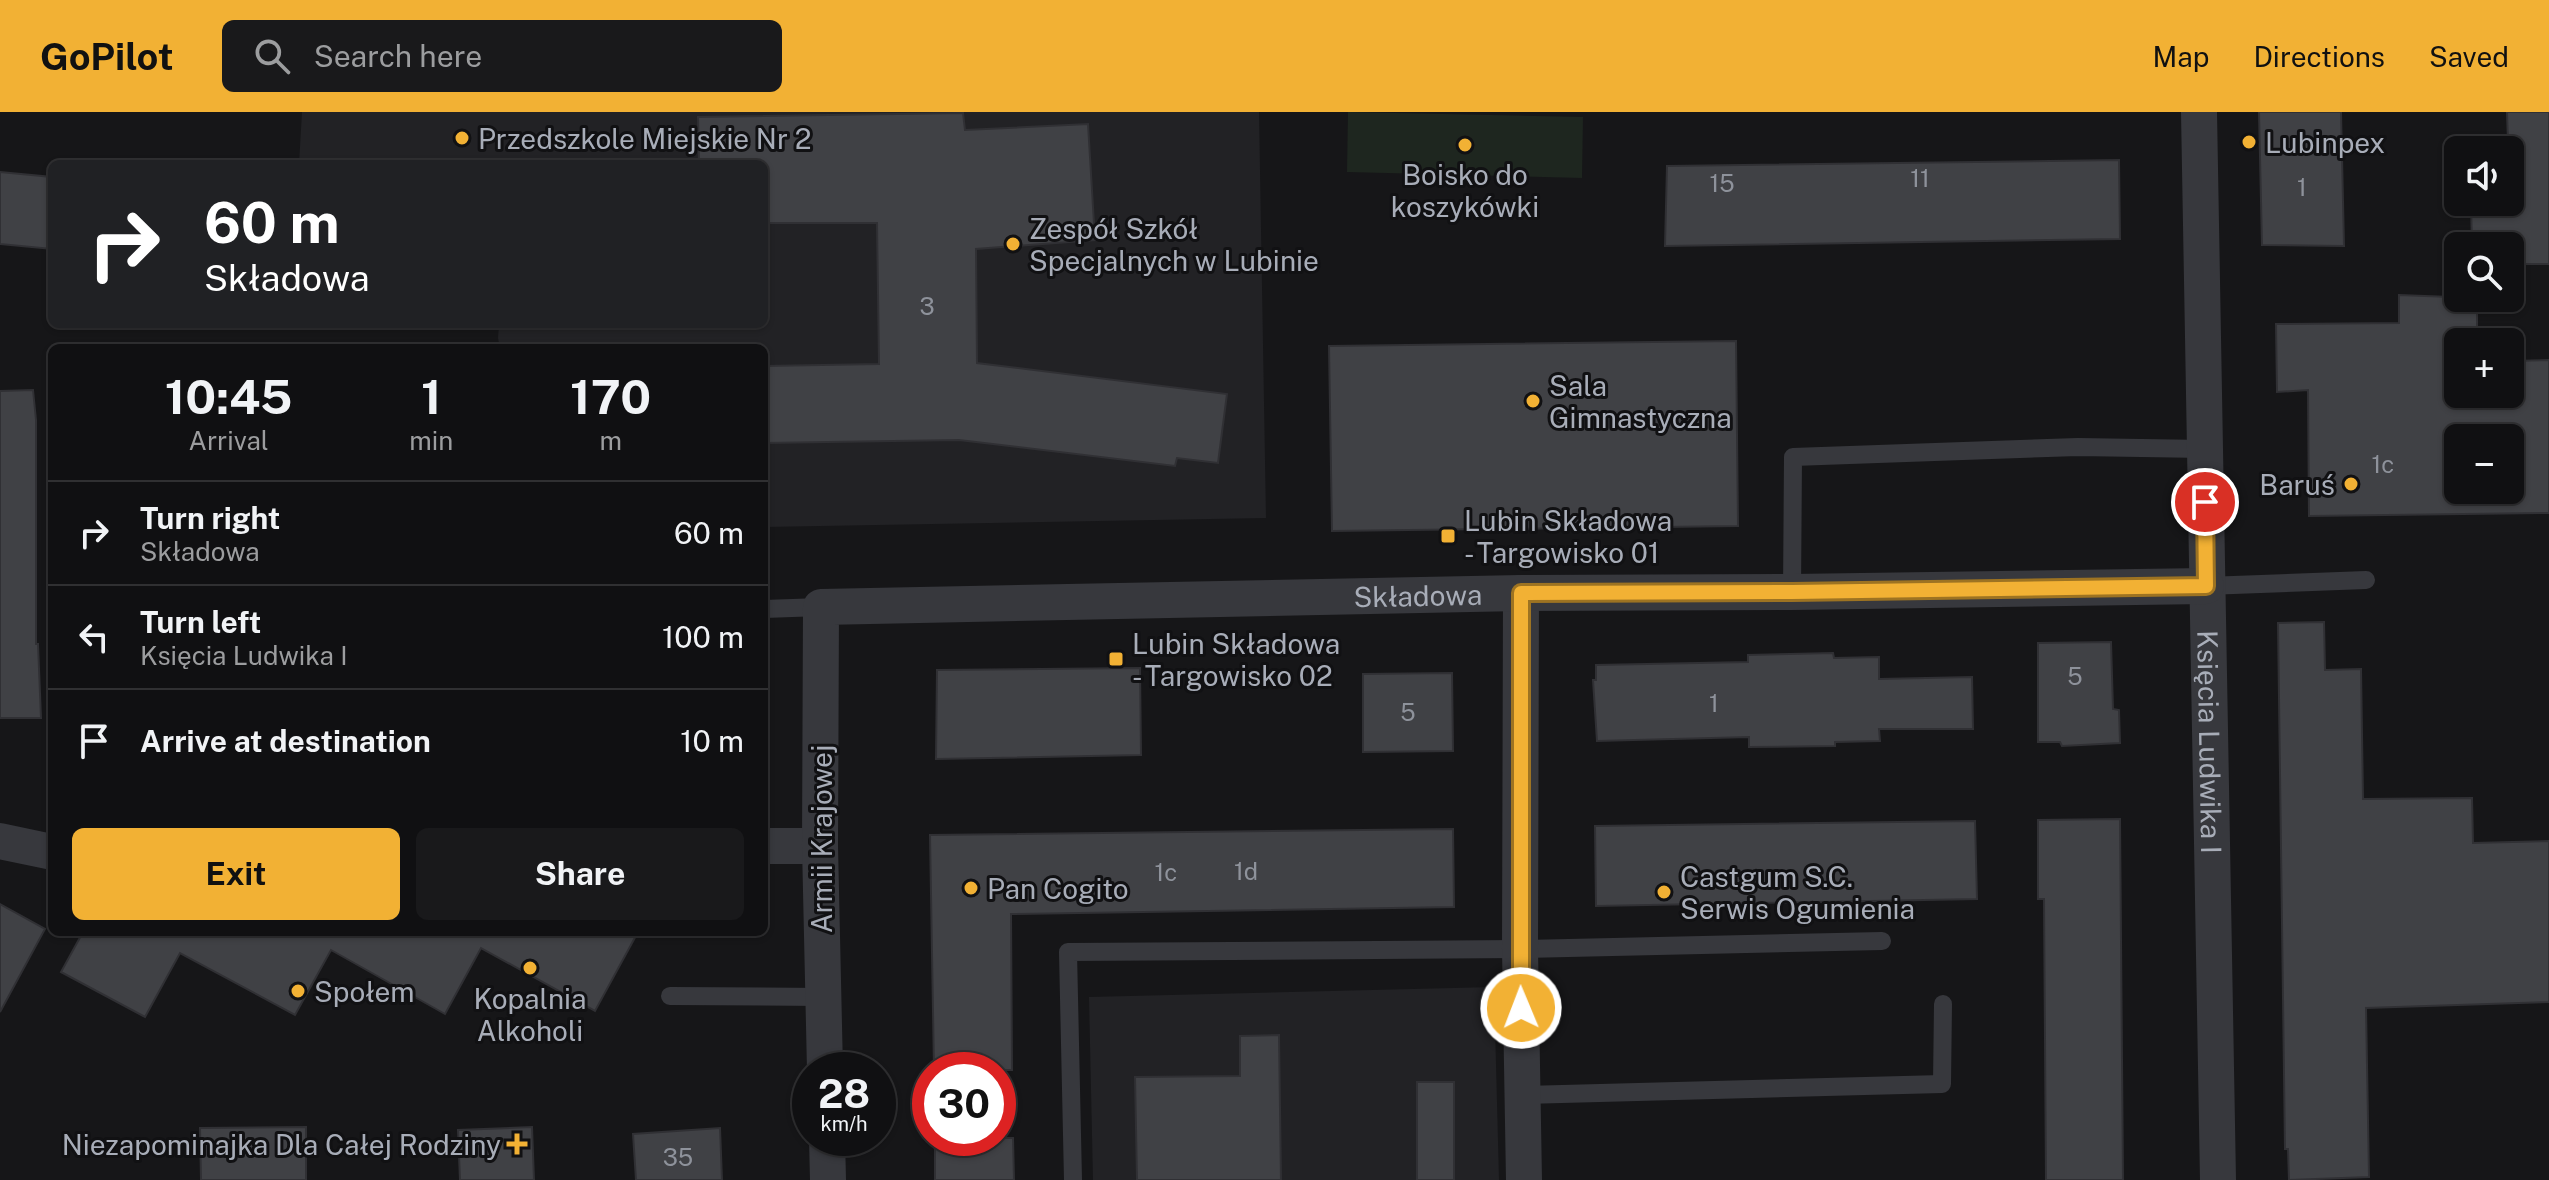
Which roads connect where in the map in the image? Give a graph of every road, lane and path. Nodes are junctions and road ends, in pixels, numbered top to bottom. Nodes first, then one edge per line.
1 (2199, 112) edge
2 (2205, 449) junction
3 (2366, 580) dead end
4 (2206, 586) junction
5 (1792, 592) junction
6 (1521, 593) junction
7 (821, 607) junction
8 (768, 609) edge
9 (0, 841) edge
10 (768, 846) edge
11 (820, 846) junction
12 (48, 851) edge
13 (1882, 941) dead end
14 (1520, 949) junction
15 (670, 996) dead end
16 (823, 997) junction
17 (1943, 1004) dead end
18 (825, 1052) edge
19 (1522, 1095) junction
20 (827, 1156) edge
21 (828, 1180) edge
22 (1073, 1180) edge
23 (1524, 1180) edge
24 (2218, 1180) edge

1 - 2 street, Księcia Ludwika I
2 - 4 street, Księcia Ludwika I
2 - 5 lane
3 - 4 lane
4 - 5 street, Składowa
4 - 24 street, Księcia Ludwika I
5 - 6 street, Składowa
6 - 7 street, Składowa
6 - 14 street
7 - 8 lane
7 - 11 street, Armii Krajowej
9 - 12 street
10 - 11 street
11 - 16 street, Armii Krajowej
13 - 14 lane
14 - 19 street
14 - 22 lane
15 - 16 lane
16 - 18 street, Armii Krajowej
17 - 19 lane
19 - 23 street
20 - 21 street

